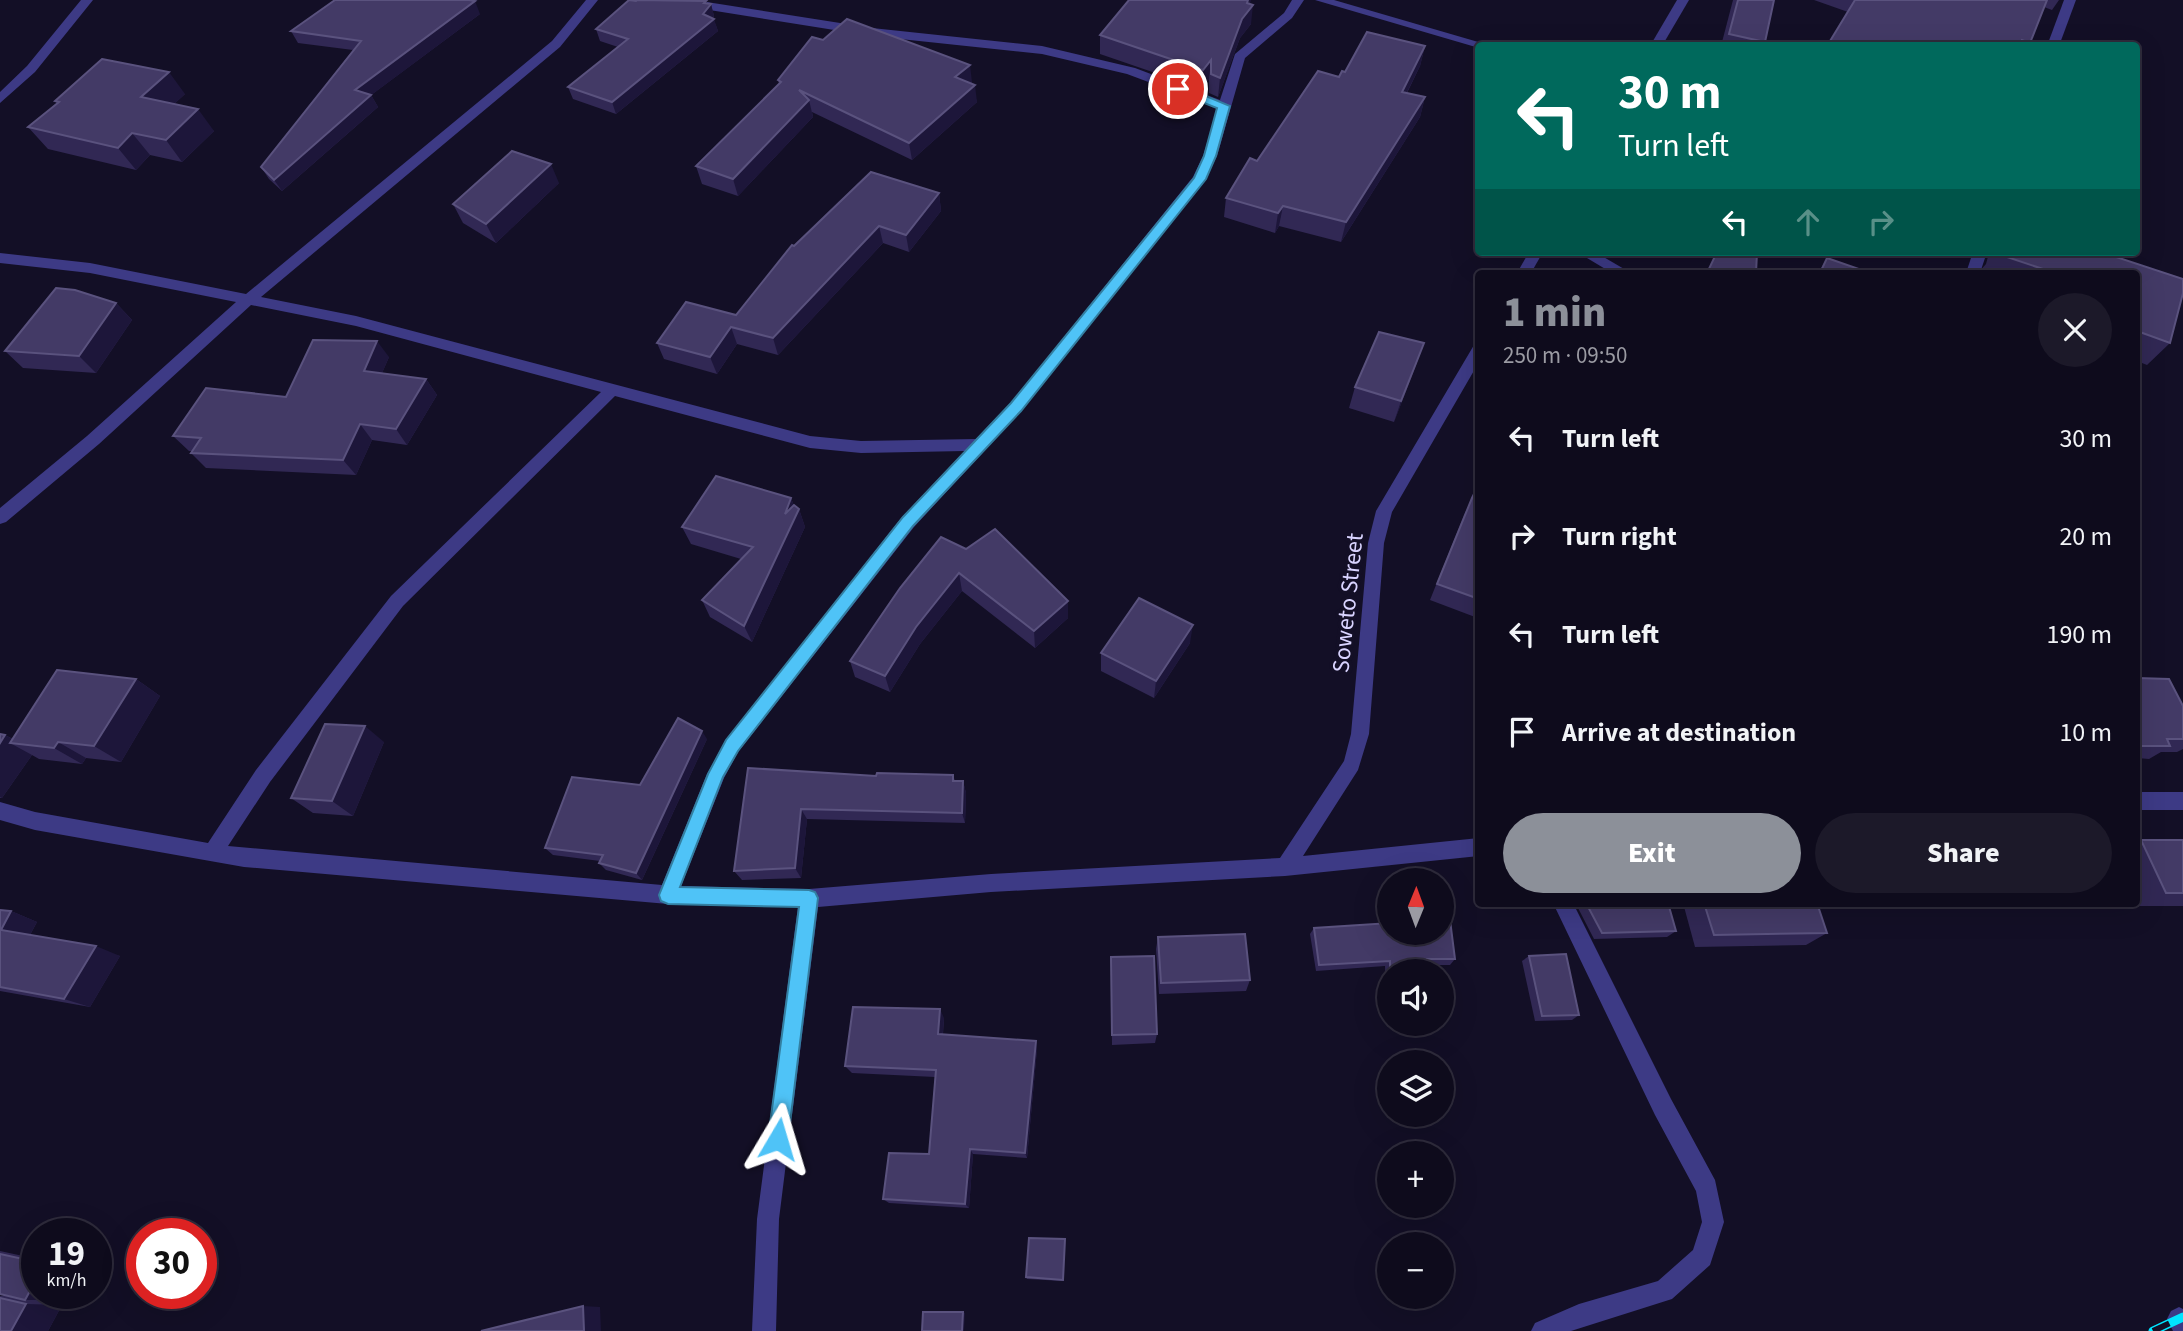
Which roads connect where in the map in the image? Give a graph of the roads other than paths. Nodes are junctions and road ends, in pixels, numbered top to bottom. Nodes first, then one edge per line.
1 (87, 0) edge
2 (592, 0) edge
3 (672, 0) edge
4 (1298, 0) edge
5 (1321, 0) edge
6 (1684, 0) edge
7 (2070, 0) edge
8 (1659, 42) edge
9 (2054, 42) edge
10 (1475, 43) edge
11 (0, 99) edge
12 (1224, 106) junction
13 (1592, 256) edge
14 (0, 258) edge
15 (1618, 270) edge
16 (248, 300) junction
17 (1475, 356) edge
18 (613, 389) junction
19 (979, 444) junction
20 (0, 517) edge
21 (2140, 801) edge
22 (2183, 801) edge
23 (0, 811) edge
24 (1475, 847) edge
25 (213, 852) junction
26 (1285, 867) junction
27 (668, 895) junction
28 (809, 898) junction
29 (1565, 907) edge
30 (764, 1331) edge
31 (1543, 1331) edge

1 - 11 street
2 - 16 street
3 - 12 street
4 - 12 street
5 - 10 street
6 - 8 street
7 - 9 street
12 - 19 street
13 - 15 street
14 - 16 street
16 - 18 street
16 - 20 street
17 - 26 street, Soweto Street
18 - 19 street
18 - 25 street
19 - 27 street
21 - 22 street
23 - 25 street
24 - 26 street
25 - 27 street
26 - 28 street
27 - 28 street
28 - 30 street
29 - 31 street

